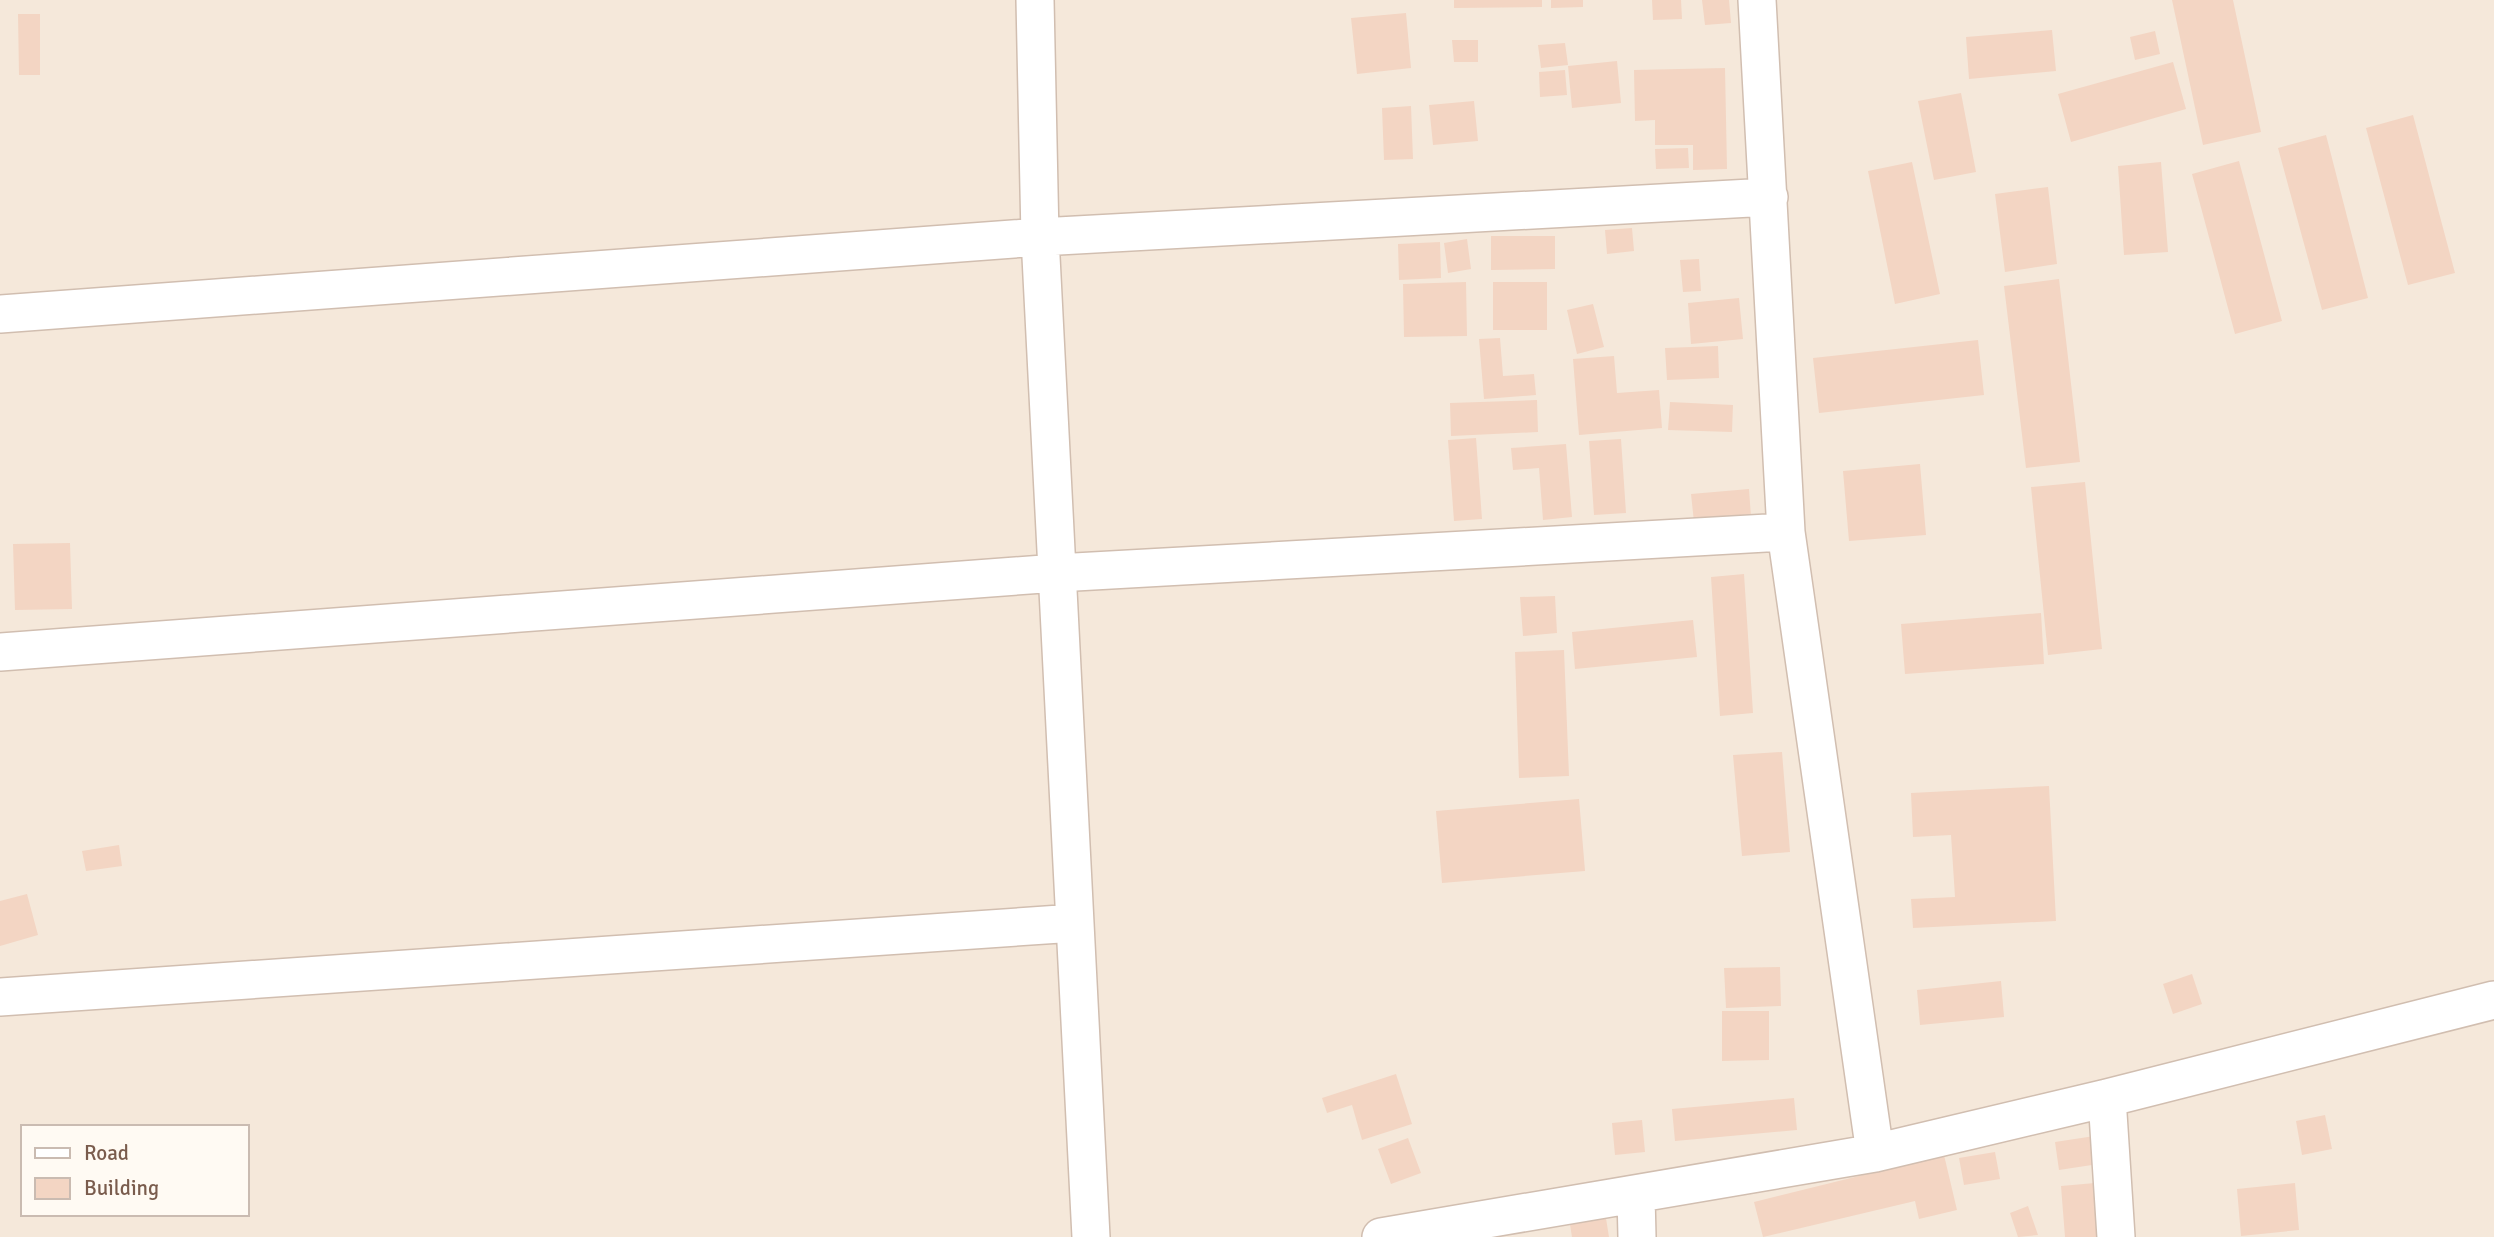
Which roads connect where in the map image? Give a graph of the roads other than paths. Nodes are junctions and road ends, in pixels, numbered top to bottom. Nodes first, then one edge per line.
1 (1035, 0) edge
2 (1757, 0) edge
3 (1769, 197) junction
4 (1040, 237) junction
5 (0, 314) edge
6 (1786, 532) junction
7 (1057, 573) junction
8 (0, 652) edge
9 (1075, 923) junction
10 (0, 997) edge
11 (2494, 1000) edge
12 (2108, 1098) junction
13 (1875, 1153) junction
14 (1636, 1195) junction
15 (1091, 1237) edge
16 (1381, 1237) edge
17 (1637, 1237) edge
18 (2116, 1237) edge

1 - 4 street
2 - 3 street
3 - 4 street
3 - 6 street
4 - 5 street
4 - 7 street
6 - 7 street
6 - 13 street
7 - 8 street
7 - 9 street
9 - 10 street
9 - 15 street
11 - 12 street
12 - 13 street
12 - 18 street
13 - 14 street
14 - 16 street
14 - 17 street

